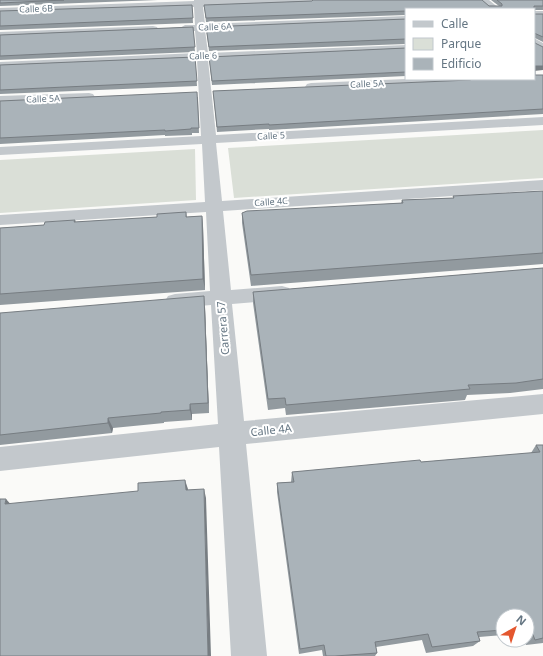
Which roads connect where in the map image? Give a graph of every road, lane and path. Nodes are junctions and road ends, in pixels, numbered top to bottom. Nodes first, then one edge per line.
1 (312, 0) edge
2 (482, 0) edge
3 (198, 2) edge
4 (494, 8) edge
5 (0, 11) edge
6 (405, 19) edge
7 (200, 27) junction
8 (177, 28) edge
9 (162, 29) edge
10 (0, 35) edge
11 (405, 48) edge
12 (202, 56) junction
13 (0, 65) edge
14 (449, 80) edge
15 (299, 87) edge
16 (103, 96) edge
17 (0, 100) edge
18 (543, 121) edge
19 (209, 139) junction
20 (0, 151) edge
21 (543, 185) edge
22 (214, 206) junction
23 (0, 220) edge
24 (300, 291) edge
25 (221, 298) junction
26 (158, 303) edge
27 (543, 404) edge
28 (232, 434) junction
29 (0, 459) edge
30 (249, 656) edge

1 - 3 street, Calle 6B
2 - 4 street
3 - 5 street, Calle 6B
3 - 7 street, Carrera 57
6 - 7 street, Calle 6A
7 - 8 street, Calle 6A
7 - 12 street, Carrera 57
9 - 10 street
11 - 12 street, Calle 6
12 - 13 street, Calle 6
12 - 19 street, Carrera 57
14 - 15 street, Calle 5A
16 - 17 street, Calle 5A
18 - 19 street, Calle 5
19 - 20 street, Calle 5
19 - 22 street, Carrera 57
21 - 22 street, Calle 4C
22 - 23 street, Calle 4C
22 - 25 street, Carrera 57
24 - 25 street
25 - 26 street
25 - 28 street, Carrera 57
27 - 28 street, Calle 4A
28 - 29 street, Calle 4A
28 - 30 street, Carrera 57

